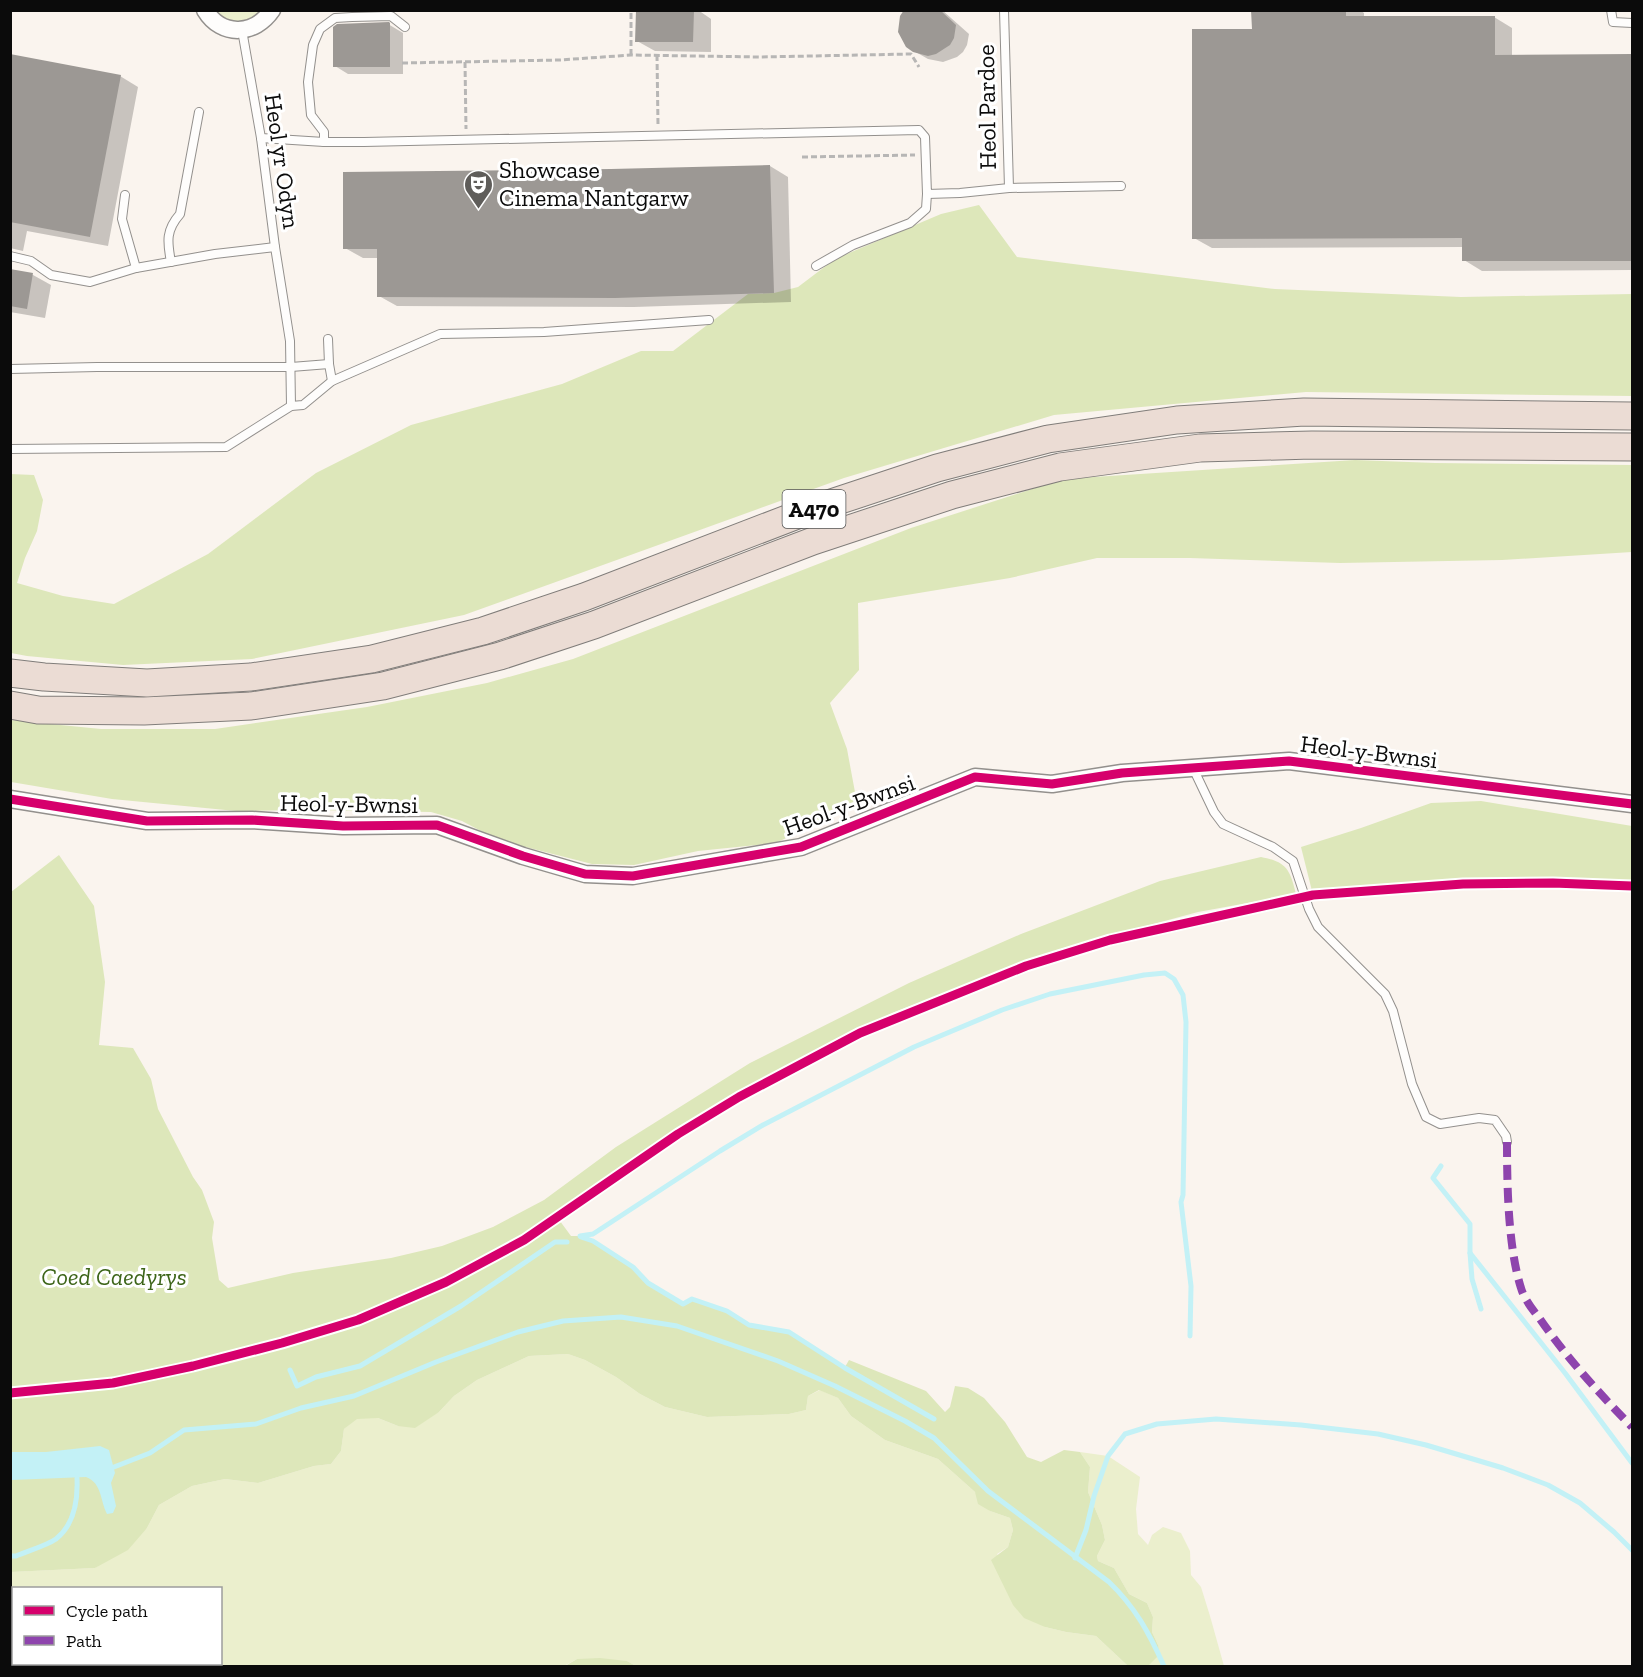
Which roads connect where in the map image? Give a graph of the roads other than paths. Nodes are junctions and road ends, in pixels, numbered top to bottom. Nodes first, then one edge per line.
1 (205, 10) edge
2 (272, 10) edge
3 (1004, 10) edge
4 (1611, 10) edge
5 (1632, 23) edge
6 (405, 27) dead end
7 (242, 30) junction
8 (199, 112) dead end
9 (261, 138) junction
10 (324, 142) junction
11 (1121, 186) dead end
12 (1009, 188) junction
13 (927, 194) junction
14 (125, 195) dead end
15 (274, 247) junction
16 (10, 256) edge
17 (171, 262) junction
18 (816, 266) dead end
19 (136, 268) junction
20 (710, 320) dead end
21 (328, 339) dead end
22 (329, 364) junction
23 (291, 367) junction
24 (10, 369) edge
25 (332, 381) junction
26 (291, 405) junction
27 (1632, 416) edge
28 (1632, 447) edge
29 (10, 449) edge
30 (10, 673) edge
31 (10, 705) edge
32 (1193, 768) junction
33 (10, 799) edge
34 (1632, 804) edge
35 (1507, 1142) dead end

1 - 7 street
2 - 7 street
3 - 12 lane, Heol Pardoe
4 - 5 lane
6 - 10 lane
7 - 9 lane, Heol yr Odyn
8 - 17 lane
9 - 10 lane
9 - 15 lane, Heol yr Odyn
10 - 13 lane
11 - 12 lane
12 - 13 lane, Heol Pardoe
13 - 18 lane
14 - 19 lane
15 - 17 lane
15 - 23 lane, Heol yr Odyn
16 - 19 lane
17 - 19 lane
20 - 25 lane
21 - 22 lane
22 - 23 lane
22 - 25 lane
23 - 24 lane
23 - 26 lane, Heol yr Odyn
25 - 26 lane
26 - 29 lane
27 - 30 highway, A470
28 - 31 highway, A470
32 - 33 street, Heol-y-Bwnsi
32 - 34 street, Heol-y-Bwnsi
32 - 35 lane

